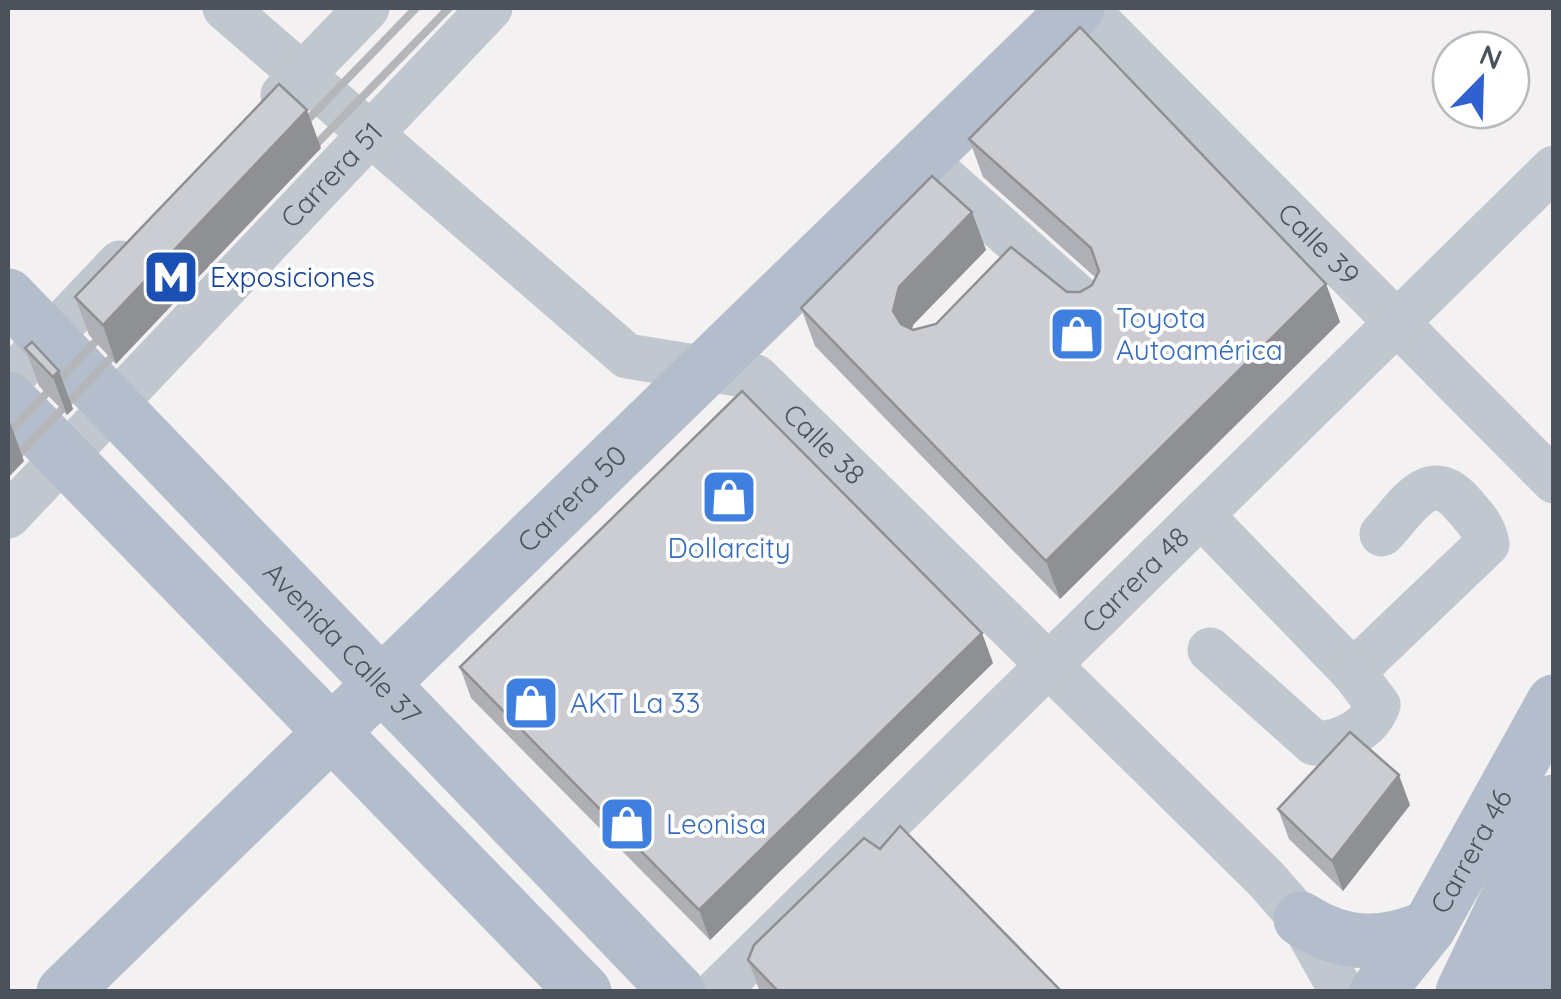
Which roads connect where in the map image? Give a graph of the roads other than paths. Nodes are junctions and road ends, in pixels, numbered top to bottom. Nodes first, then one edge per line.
1 (225, 8) edge
2 (367, 8) edge
3 (490, 8) edge
4 (1081, 8) edge
5 (301, 75) junction
6 (256, 122) edge
7 (368, 134) junction
8 (923, 160) junction
9 (1554, 168) edge
10 (146, 236) edge
11 (8, 296) edge
12 (1087, 306) edge
13 (1397, 322) junction
14 (48, 338) junction
15 (710, 369) junction
16 (8, 381) edge
17 (8, 399) edge
18 (111, 406) junction
19 (63, 457) junction
20 (1554, 481) edge
21 (8, 516) edge
22 (1202, 516) junction
23 (1382, 534) dead end
24 (1210, 650) dead end
25 (1051, 666) junction
26 (1353, 672) junction
27 (382, 686) junction
28 (1554, 702) edge
29 (332, 734) junction
30 (1554, 802) edge
31 (1554, 891) edge
32 (1301, 919) junction
33 (1429, 927) junction
34 (64, 992) edge
35 (584, 992) edge
36 (678, 992) edge
37 (716, 992) edge
38 (1342, 992) edge
39 (1377, 992) edge
40 (1447, 992) edge
41 (1463, 992) edge
42 (1510, 992) edge

1 - 5 street, Calle 38
2 - 5 street
3 - 7 street, Carrera 51
4 - 8 main road, Carrera 50
4 - 13 street, Calle 39
5 - 6 street
5 - 7 street, Calle 38
7 - 15 street, Calle 38
7 - 18 street, Carrera 51
8 - 12 street
8 - 15 main road, Carrera 50
9 - 13 street, Carrera 48
10 - 14 street
11 - 14 main road, Avenida Calle 37
13 - 20 street, Calle 39
13 - 22 street, Carrera 48
14 - 16 street
14 - 18 main road, Avenida Calle 37
15 - 25 street, Calle 38
15 - 27 main road, Carrera 50
17 - 19 main road
18 - 19 street, Carrera 51
18 - 27 main road, Avenida Calle 37
19 - 21 street, Carrera 51
19 - 29 main road
22 - 25 street, Carrera 48
22 - 26 street
23 - 26 street
24 - 26 street
25 - 32 street, Calle 38
25 - 37 street, Carrera 48
27 - 29 main road, Carrera 50
27 - 36 main road, Avenida Calle 37
28 - 33 main road, Carrera 46
29 - 34 main road, Carrera 50
29 - 35 main road
30 - 41 main road, Carrera 46
31 - 42 main road
32 - 33 main road
32 - 38 street, Calle 38
33 - 39 main road, Carrera 46
33 - 40 main road

